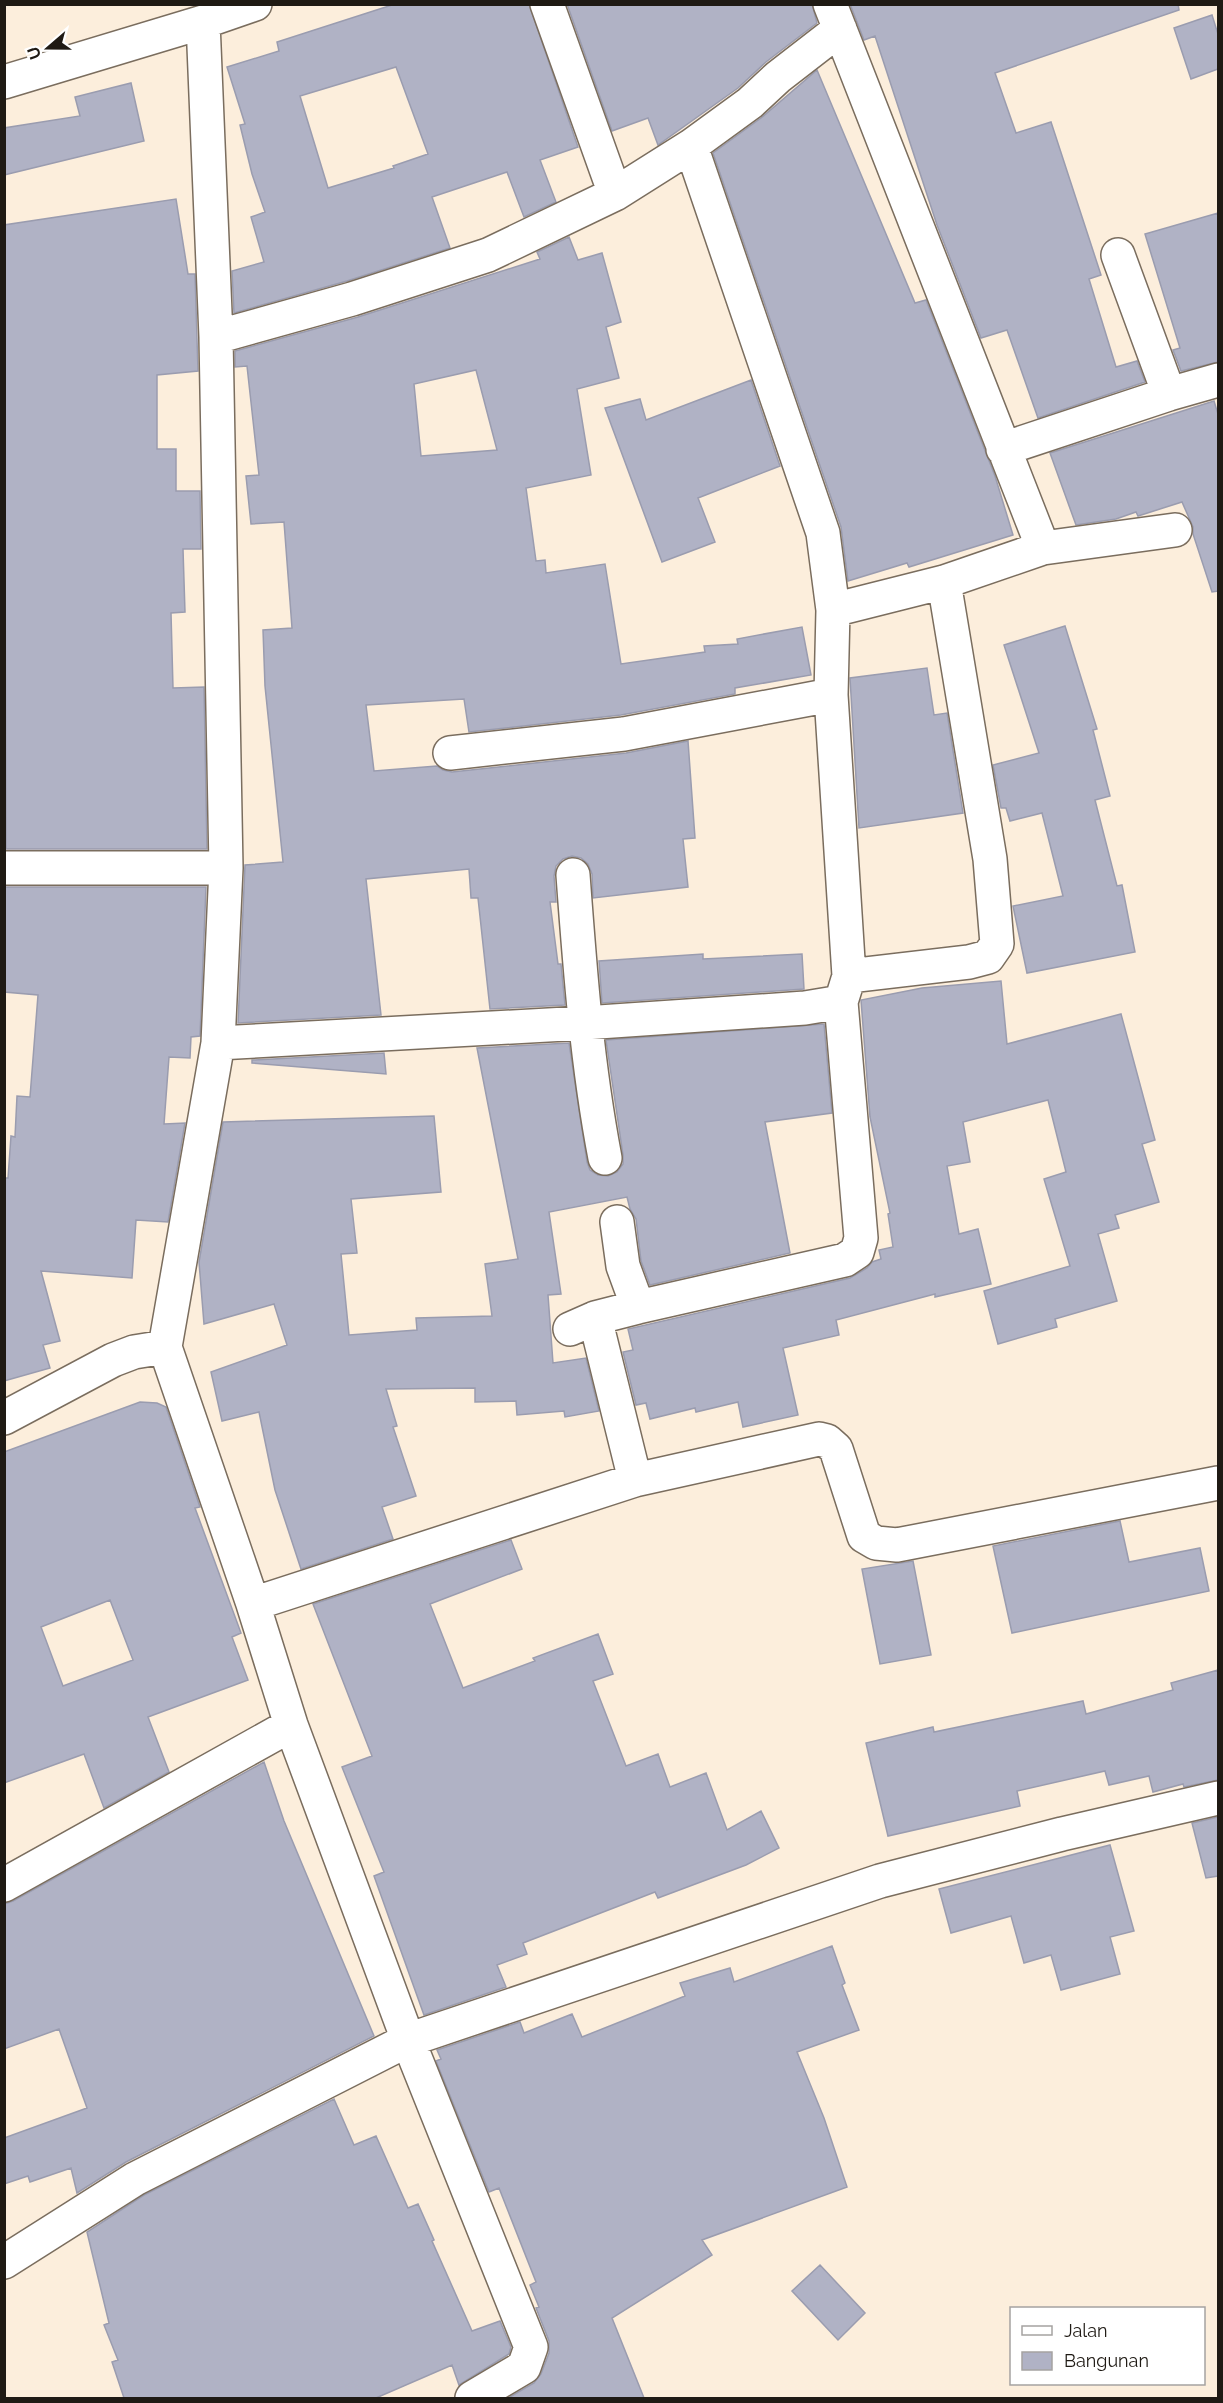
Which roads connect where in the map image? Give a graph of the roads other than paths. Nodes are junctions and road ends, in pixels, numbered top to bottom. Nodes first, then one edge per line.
1 (255, 4) edge
2 (547, 4) edge
3 (835, 17) edge
4 (203, 22) junction
5 (4, 82) edge
6 (691, 146) junction
7 (615, 194) junction
8 (1118, 255) dead end
9 (216, 337) junction
10 (1218, 380) edge
11 (1169, 394) junction
12 (1003, 449) junction
13 (1174, 530) dead end
14 (1042, 548) junction
15 (944, 582) junction
16 (833, 610) junction
17 (831, 695) junction
18 (450, 753) dead end
19 (226, 867) junction
20 (4, 868) edge
21 (573, 875) dead end
22 (845, 989) junction
23 (584, 1023) junction
24 (218, 1043) junction
25 (605, 1158) dead end
26 (617, 1222) dead end
27 (638, 1307) junction
28 (165, 1347) junction
29 (4, 1419) edge
30 (635, 1480) junction
31 (1218, 1484) edge
32 (253, 1604) junction
33 (291, 1725) junction
34 (1218, 1798) edge
35 (4, 1886) edge
36 (408, 2040) junction
37 (4, 2262) edge
38 (472, 2398) edge

1 - 4 street
2 - 7 street
3 - 6 street
3 - 12 street
4 - 5 street
4 - 9 street
6 - 7 street
6 - 16 street
7 - 9 street
8 - 11 street
9 - 19 street
10 - 11 street
11 - 12 street
12 - 14 street
13 - 14 street
14 - 15 street
15 - 16 street
15 - 22 street
16 - 17 street
17 - 18 street
17 - 22 street
19 - 20 street
19 - 24 street
21 - 23 street
22 - 23 street
22 - 27 street
23 - 24 street
23 - 25 street
24 - 28 street
26 - 27 street
27 - 30 street
28 - 29 street
28 - 32 street
30 - 31 street
30 - 32 street
32 - 33 street
33 - 35 street
33 - 36 street
34 - 36 street
36 - 37 street
36 - 38 street

